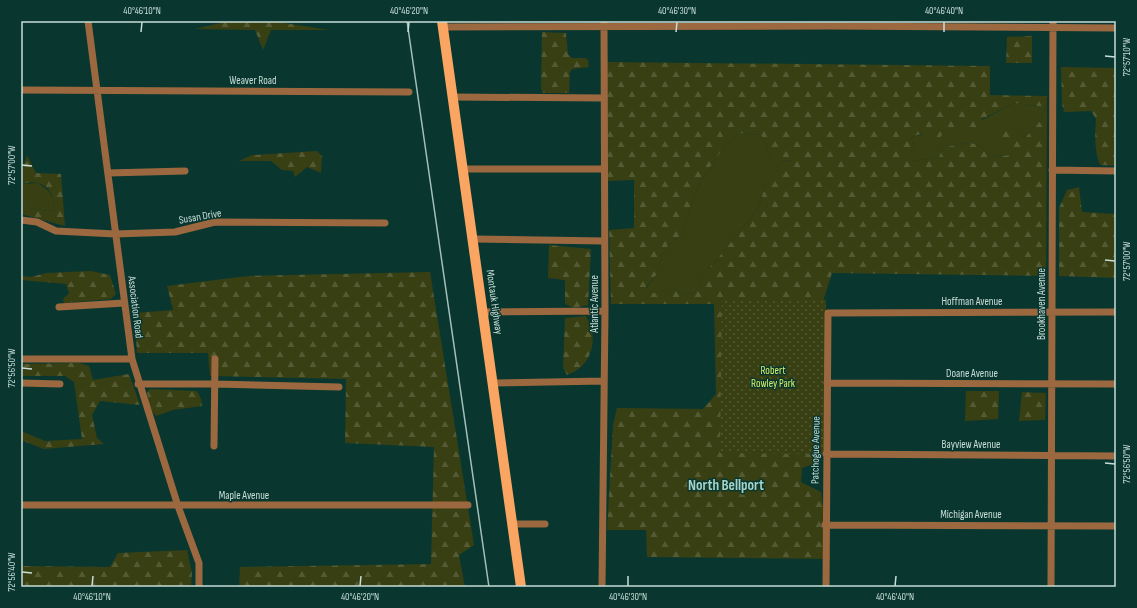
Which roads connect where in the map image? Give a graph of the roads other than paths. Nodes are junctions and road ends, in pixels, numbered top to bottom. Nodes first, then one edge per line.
1 (88, 21) edge
2 (443, 24) edge
3 (604, 24) edge
4 (829, 24) edge
5 (1053, 24) edge
6 (1116, 28) edge
7 (21, 90) edge
8 (97, 90) junction
9 (409, 92) dead end
10 (453, 97) junction
11 (603, 98) junction
12 (464, 169) junction
13 (603, 169) junction
14 (1052, 170) junction
15 (1116, 171) edge
16 (185, 172) dead end
17 (108, 173) junction
18 (21, 220) edge
19 (385, 223) dead end
20 (115, 234) junction
21 (474, 238) junction
22 (604, 241) junction
23 (124, 303) junction
24 (59, 307) dead end
25 (605, 311) junction
26 (484, 312) junction
27 (1052, 312) junction
28 (1116, 312) edge
29 (828, 313) joint
30 (21, 359) edge
31 (132, 359) junction
32 (215, 359) dead end
33 (604, 381) junction
34 (827, 382) junction
35 (21, 383) edge
36 (494, 383) junction
37 (60, 384) dead end
38 (138, 384) junction
39 (215, 384) junction
40 (1051, 384) junction
41 (1116, 384) edge
42 (339, 387) dead end
43 (214, 446) dead end
44 (826, 454) junction
45 (1051, 455) junction
46 (1116, 456) edge
47 (468, 505) dead end
48 (21, 506) edge
49 (178, 506) junction
50 (513, 524) junction
51 (545, 524) dead end
52 (1051, 525) junction
53 (825, 526) junction
54 (1116, 526) edge
55 (198, 587) edge
56 (521, 587) edge
57 (602, 587) edge
58 (826, 587) edge
59 (1051, 587) edge

1 - 8 street, Association Road
2 - 3 street
2 - 10 main road, Montauk Highway
3 - 4 street
3 - 11 street, Atlantic Avenue
4 - 5 street
5 - 6 street
5 - 14 street, Brookhaven Avenue
7 - 8 street, Weaver Road
8 - 9 street, Weaver Road
8 - 17 street, Association Road
10 - 11 street
10 - 12 main road, Montauk Highway
11 - 13 street, Atlantic Avenue
12 - 13 street
12 - 21 main road, Montauk Highway
13 - 22 street, Atlantic Avenue
14 - 15 street
14 - 27 street, Brookhaven Avenue
16 - 17 street
17 - 20 street, Association Road
18 - 20 street, Susan Drive
19 - 20 street, Susan Drive
20 - 23 street, Association Road
21 - 22 street
21 - 26 main road, Montauk Highway
22 - 25 street, Atlantic Avenue
23 - 24 street
23 - 31 street, Association Road
25 - 26 street
25 - 33 street, Atlantic Avenue
26 - 36 main road, Montauk Highway
27 - 28 street, Hoffman Avenue
27 - 29 street, Hoffman Avenue
27 - 40 street, Brookhaven Avenue
29 - 34 street, Patchogue Avenue
30 - 31 street
31 - 38 street, Association Road
32 - 39 street
33 - 36 street
33 - 57 street, Atlantic Avenue
34 - 40 street, Doane Avenue
34 - 44 street, Patchogue Avenue
35 - 37 street
36 - 50 main road, Montauk Highway
38 - 39 street
38 - 49 street, Association Road
39 - 42 street
39 - 43 street
40 - 41 street, Doane Avenue
40 - 45 street, Brookhaven Avenue
44 - 45 street, Bayview Avenue
44 - 53 street, Patchogue Avenue
45 - 46 street, Bayview Avenue
45 - 52 street, Brookhaven Avenue
47 - 49 street, Maple Avenue
48 - 49 street, Maple Avenue
49 - 55 street, Association Road
50 - 51 street
50 - 56 main road, Montauk Highway
52 - 53 street, Michigan Avenue
52 - 54 street, Michigan Avenue
52 - 59 street, Brookhaven Avenue
53 - 58 street, Patchogue Avenue

